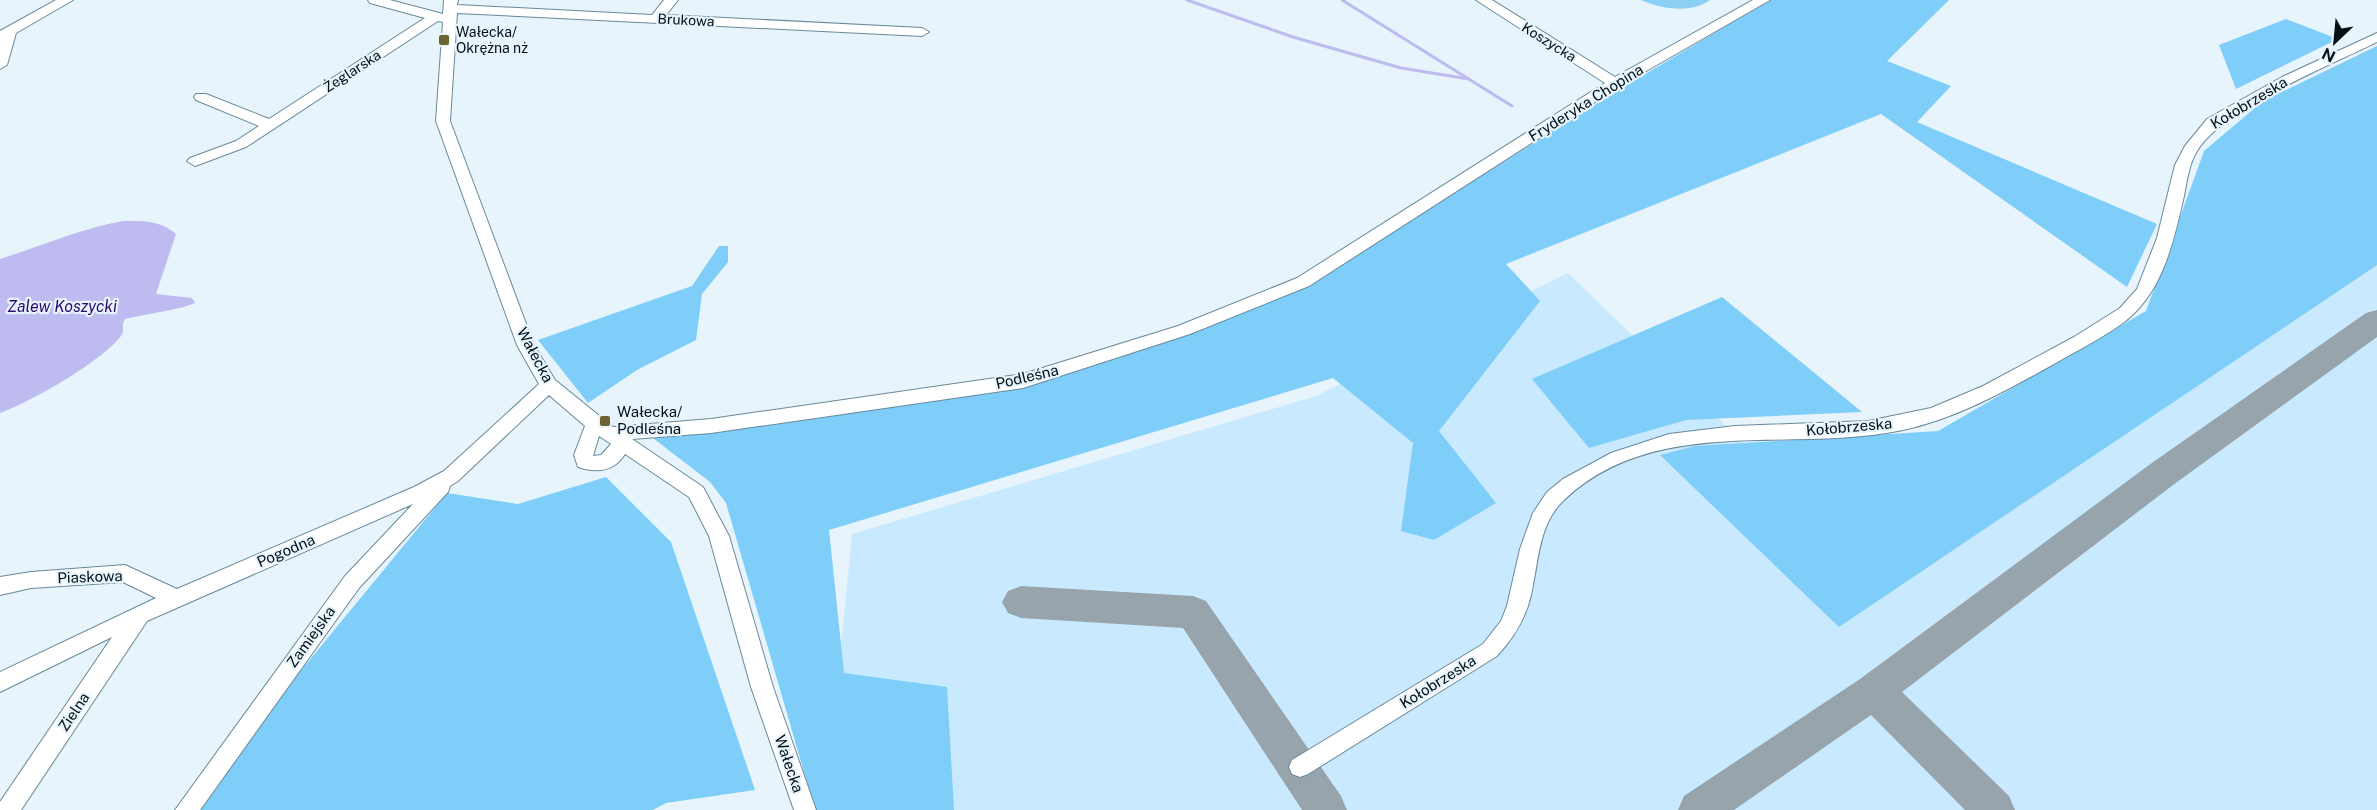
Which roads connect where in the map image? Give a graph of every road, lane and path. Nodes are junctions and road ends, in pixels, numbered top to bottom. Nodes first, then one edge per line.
1 (66, 0) edge
2 (375, 0) edge
3 (670, 0) edge
4 (1483, 0) edge
5 (1762, 0) edge
6 (446, 11) edge
7 (657, 18) junction
8 (922, 32) dead end
9 (5, 36) edge
10 (2377, 38) edge
11 (0, 65) edge
12 (1615, 83) junction
13 (201, 97) dead end
14 (270, 125) junction
15 (195, 161) dead end
16 (1414, 214) joint
17 (549, 385) junction
18 (608, 433) junction
19 (451, 476) junction
20 (0, 586) edge
21 (176, 598) junction
22 (140, 614) junction
23 (0, 682) edge
24 (1300, 767) dead end
25 (8, 810) edge
26 (186, 810) edge
27 (805, 810) edge

1 - 9 street
2 - 6 street, Brukowa
3 - 7 street
4 - 12 street, Koszycka
5 - 12 street, Fryderyka Chopina
6 - 7 street, Brukowa
6 - 14 street, Żeglarska
6 - 17 street, Wałecka
7 - 8 street, Brukowa
9 - 11 street
10 - 24 street, Kołobrzeska
12 - 16 street, Fryderyka Chopina
13 - 14 street
14 - 15 street, Żeglarska
16 - 18 street, Podleśna
17 - 18 street, Wałecka
17 - 19 street, Pogodna
18 - 27 street, Wałecka
19 - 21 street, Pogodna
19 - 26 street, Zamiejska
20 - 21 street, Piaskowa
21 - 22 street, Pogodna
22 - 23 street, Pogodna
22 - 25 street, Zielna

